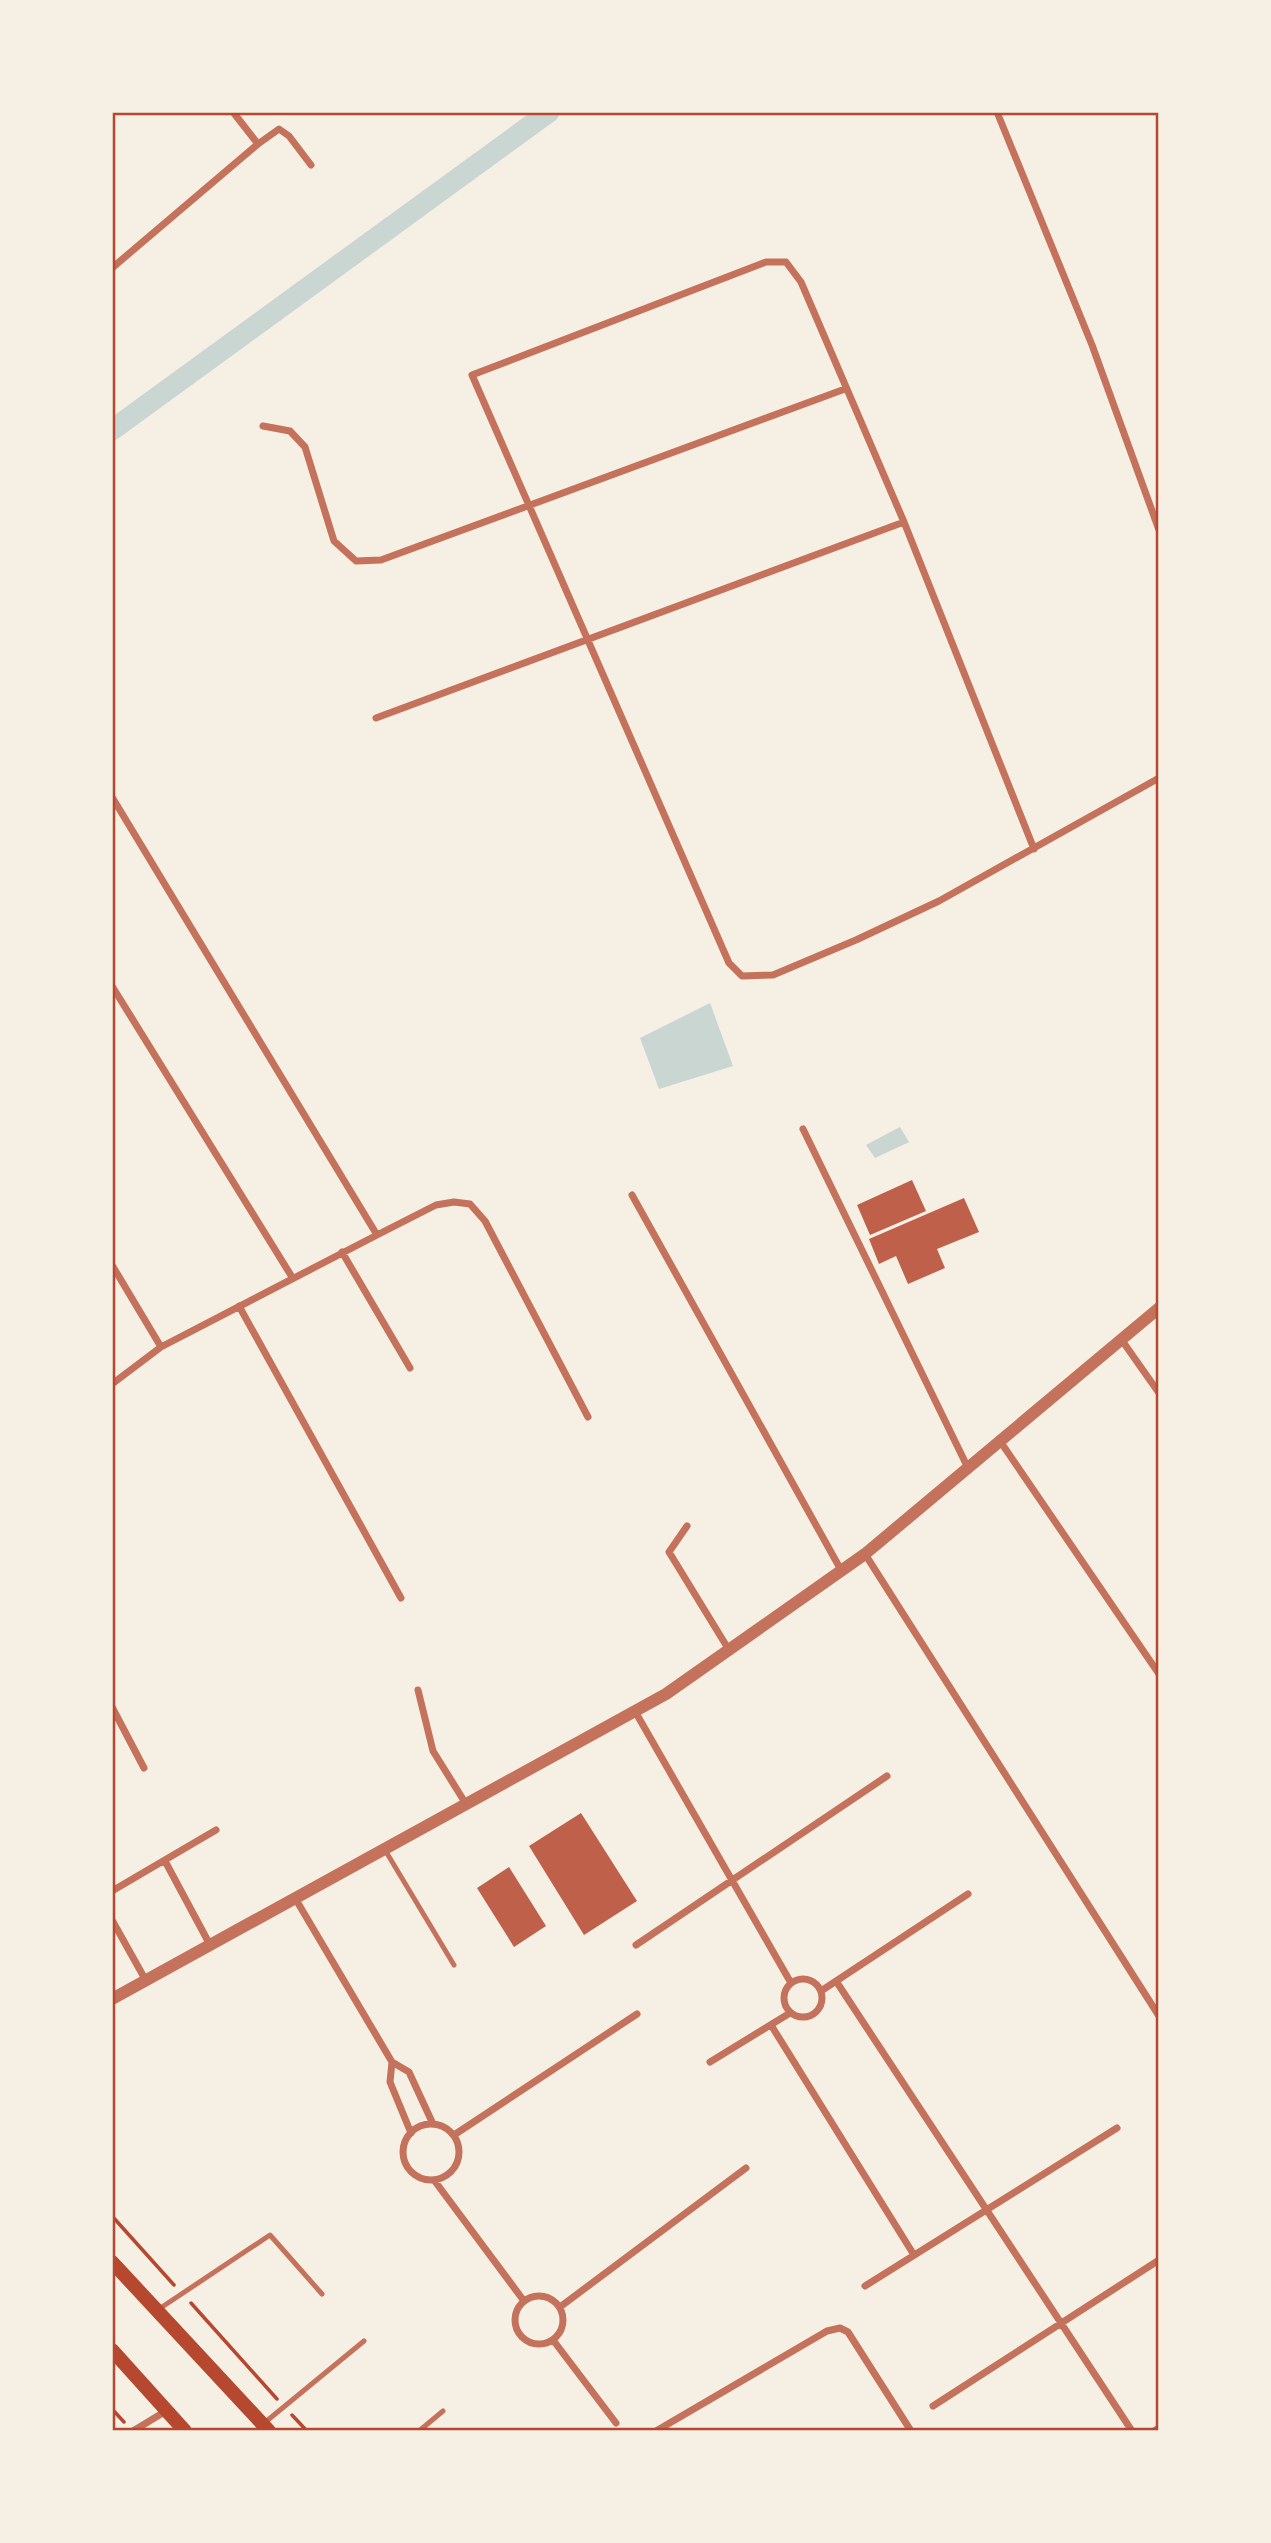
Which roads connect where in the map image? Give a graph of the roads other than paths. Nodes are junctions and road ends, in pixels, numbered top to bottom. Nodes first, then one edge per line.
1 (233, 112) edge
2 (997, 112) edge
3 (258, 144) junction
4 (311, 165) dead end
5 (112, 268) edge
6 (845, 389) junction
7 (263, 426) dead end
8 (530, 505) junction
9 (904, 522) junction
10 (1159, 530) edge
11 (590, 641) junction
12 (376, 718) dead end
13 (1159, 778) edge
14 (112, 797) edge
15 (1034, 849) junction
16 (112, 986) edge
17 (803, 1129) dead end
18 (632, 1195) dead end
19 (377, 1235) junction
20 (342, 1252) junction
21 (112, 1265) edge
22 (292, 1277) junction
23 (239, 1306) junction
24 (1159, 1308) edge
25 (1121, 1339) junction
26 (161, 1347) junction
27 (410, 1368) dead end
28 (112, 1384) edge
29 (1159, 1393) edge
30 (587, 1417) dead end
31 (1000, 1441) junction
32 (968, 1468) junction
33 (687, 1526) dead end
34 (865, 1554) junction
35 (841, 1570) junction
36 (401, 1598) dead end
37 (729, 1651) junction
38 (1159, 1674) edge
39 (418, 1690) dead end
40 (112, 1707) edge
41 (636, 1713) junction
42 (144, 1768) dead end
43 (887, 1776) dead end
44 (466, 1804) junction
45 (216, 1830) dead end
46 (384, 1849) junction
47 (165, 1861) junction
48 (732, 1880) junction
49 (112, 1891) edge
50 (968, 1894) dead end
51 (295, 1897) junction
52 (112, 1920) edge
53 (209, 1943) junction
54 (636, 1945) dead end
55 (454, 1965) dead end
56 (145, 1979) junction
57 (836, 1981) junction
58 (790, 1983) junction
59 (821, 1991) junction
60 (112, 1999) edge
61 (790, 2013) junction
62 (637, 2014) dead end
63 (1159, 2016) edge
64 (771, 2025) junction
65 (392, 2062) junction
66 (709, 2062) dead end
67 (433, 2124) junction
68 (1117, 2128) dead end
69 (411, 2133) junction
70 (454, 2135) junction
71 (746, 2168) dead end
72 (434, 2180) junction
73 (986, 2210) junction
74 (914, 2255) junction
75 (1159, 2260) edge
76 (112, 2262) edge
77 (119, 2274) edge
78 (865, 2286) dead end
79 (322, 2294) dead end
80 (524, 2301) junction
81 (560, 2307) junction
82 (156, 2310) junction
83 (1061, 2324) junction
84 (552, 2340) junction
85 (364, 2341) dead end
86 (112, 2350) edge
87 (933, 2406) dead end
88 (167, 2410) junction
89 (443, 2411) dead end
90 (615, 2423) dead end
91 (266, 2428) edge
92 (1159, 2428) edge
93 (133, 2431) edge
94 (185, 2431) edge
95 (419, 2431) edge
96 (656, 2431) edge
97 (912, 2431) edge
98 (1132, 2431) edge
99 (1154, 2431) edge

1 - 3 street
2 - 10 street
3 - 4 street
3 - 5 street
6 - 8 street
6 - 8 street
6 - 9 street
7 - 8 street
8 - 11 street
9 - 11 street
9 - 15 street
11 - 12 street
11 - 15 street
13 - 15 street
14 - 19 street
16 - 22 street
17 - 32 street
18 - 35 street
19 - 20 street
19 - 30 street
20 - 22 street
20 - 27 street
21 - 26 street
22 - 23 street
23 - 26 street
23 - 36 street
24 - 25 street
25 - 29 street
25 - 31 street
26 - 28 street
31 - 32 street
31 - 38 street
32 - 34 street
33 - 37 street
34 - 35 street
34 - 63 street
35 - 37 street
37 - 41 street
39 - 44 street
40 - 42 street
41 - 44 street
41 - 48 street
43 - 48 street
44 - 46 street
45 - 47 street
46 - 51 street
46 - 55 lane
47 - 49 street
47 - 53 street
48 - 54 street
48 - 58 street
50 - 57 street
51 - 53 street
51 - 65 street
52 - 56 street
53 - 56 street
56 - 60 street
57 - 59 street
57 - 73 street
58 - 59 street
58 - 61 street
59 - 61 street
61 - 64 street
62 - 70 street
64 - 66 street
64 - 74 street
65 - 67 street
65 - 69 street
67 - 69 street
67 - 70 street
68 - 73 street
69 - 72 street
70 - 72 street
71 - 81 street
72 - 80 street
73 - 74 street
73 - 83 street
74 - 78 street
75 - 83 street
76 - 77 main road
77 - 82 main road
79 - 82 lane
80 - 81 street
80 - 84 street
81 - 84 street
82 - 91 main road
83 - 87 street
83 - 98 street
84 - 90 street
85 - 91 lane
86 - 88 main road
88 - 93 street
88 - 94 main road
89 - 95 lane
92 - 99 street
96 - 97 street

